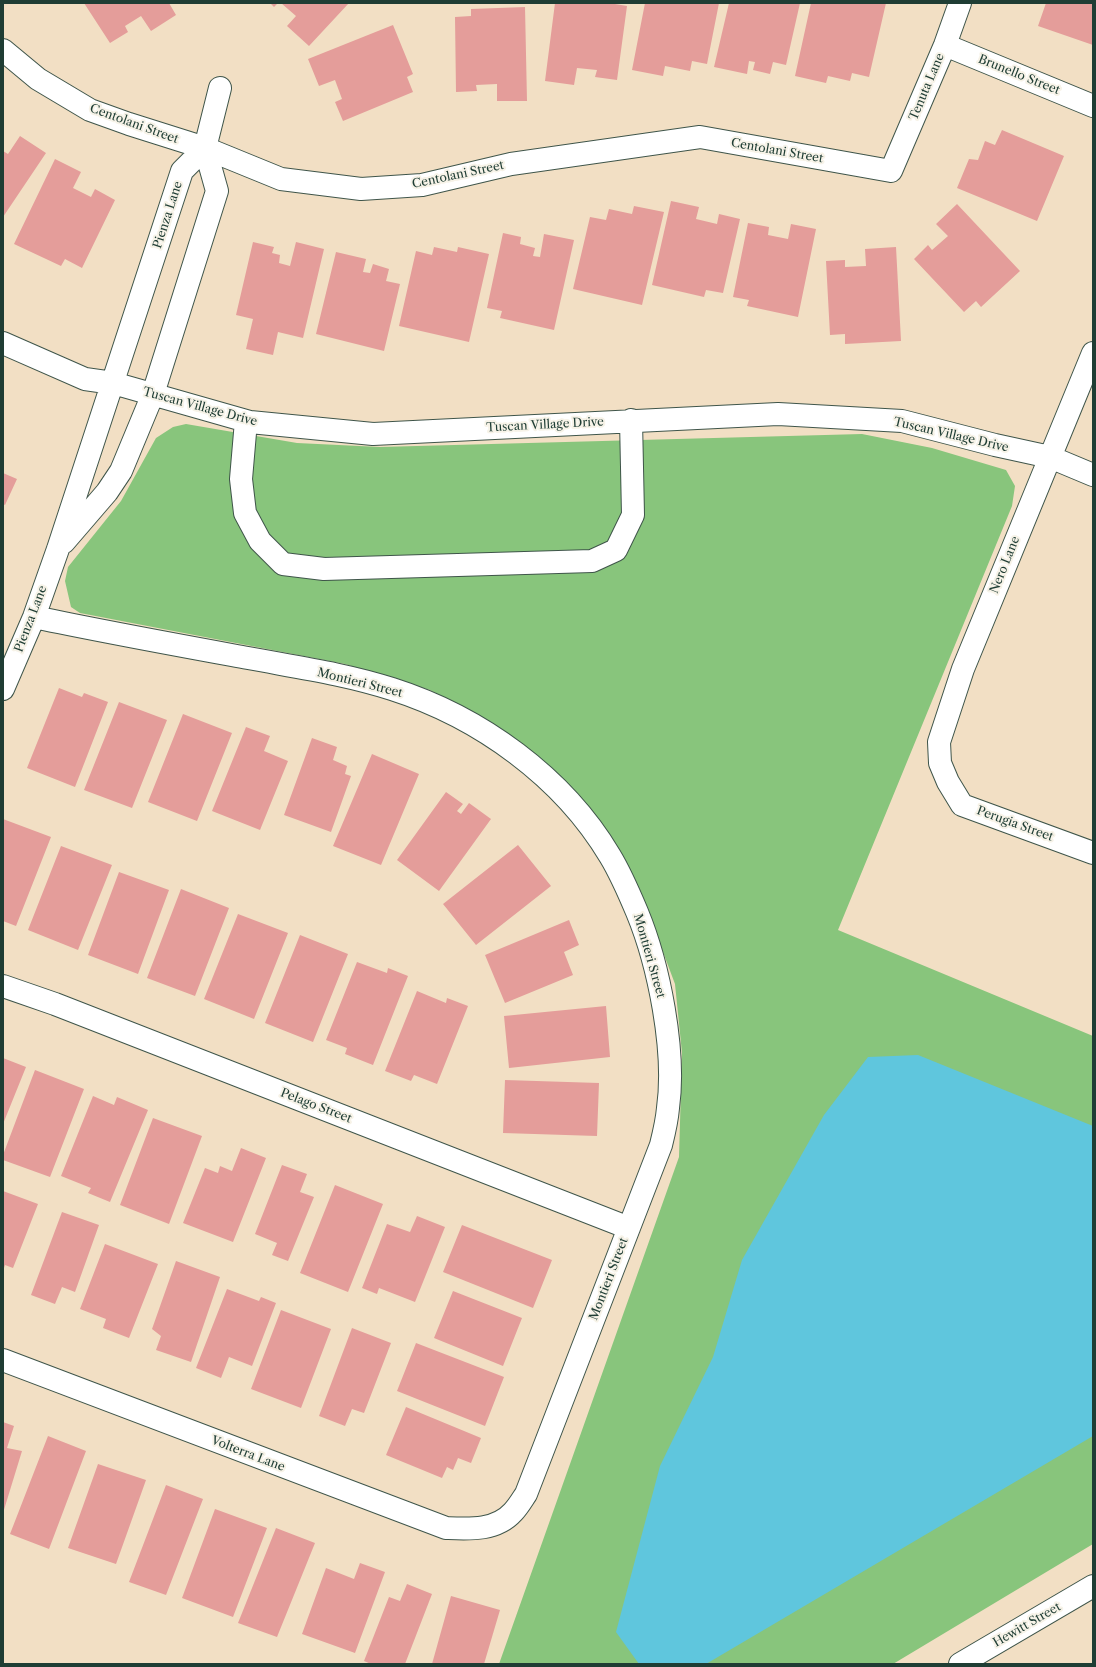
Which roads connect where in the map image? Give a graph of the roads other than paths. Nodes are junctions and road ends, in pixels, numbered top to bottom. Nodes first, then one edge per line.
1 (960, 3) edge
2 (945, 45) junction
3 (3, 50) edge
4 (220, 88) dead end
5 (1093, 106) edge
6 (205, 148) junction
7 (891, 171) joint
8 (3, 343) edge
9 (1093, 353) edge
10 (113, 383) junction
11 (153, 394) junction
12 (631, 420) junction
13 (246, 421) junction
14 (1050, 457) junction
15 (1093, 475) edge
16 (58, 549) junction
17 (34, 617) junction
18 (3, 689) edge
19 (948, 782) joint
20 (1093, 853) edge
21 (3, 986) edge
22 (629, 1228) junction
23 (3, 1360) edge
24 (496, 1524) joint
25 (1093, 1586) edge
26 (960, 1664) edge

1 - 2 street, Tenuta Lane
2 - 5 street, Brunello Street
2 - 7 street, Tenuta Lane
3 - 6 street, Centolani Street
4 - 6 street
6 - 7 street, Centolani Street
6 - 10 street, Pienza Lane
6 - 11 street, Pienza Lane
8 - 10 street, Tuscan Village Drive
9 - 14 street, Nero Lane
10 - 11 street, Tuscan Village Drive
10 - 16 street, Pienza Lane
11 - 13 street, Tuscan Village Drive
11 - 16 street, Pienza Lane
12 - 13 street, Tuscan Village Drive
12 - 13 street
12 - 14 street, Tuscan Village Drive
14 - 15 street, Tuscan Village Drive
14 - 19 street, Nero Lane
16 - 17 street, Pienza Lane
17 - 18 street, Pienza Lane
17 - 22 street, Montieri Street
19 - 20 street, Perugia Street
21 - 22 street, Pelago Street
22 - 24 street, Montieri Street
23 - 24 street, Volterra Lane
25 - 26 street, Hewitt Street

